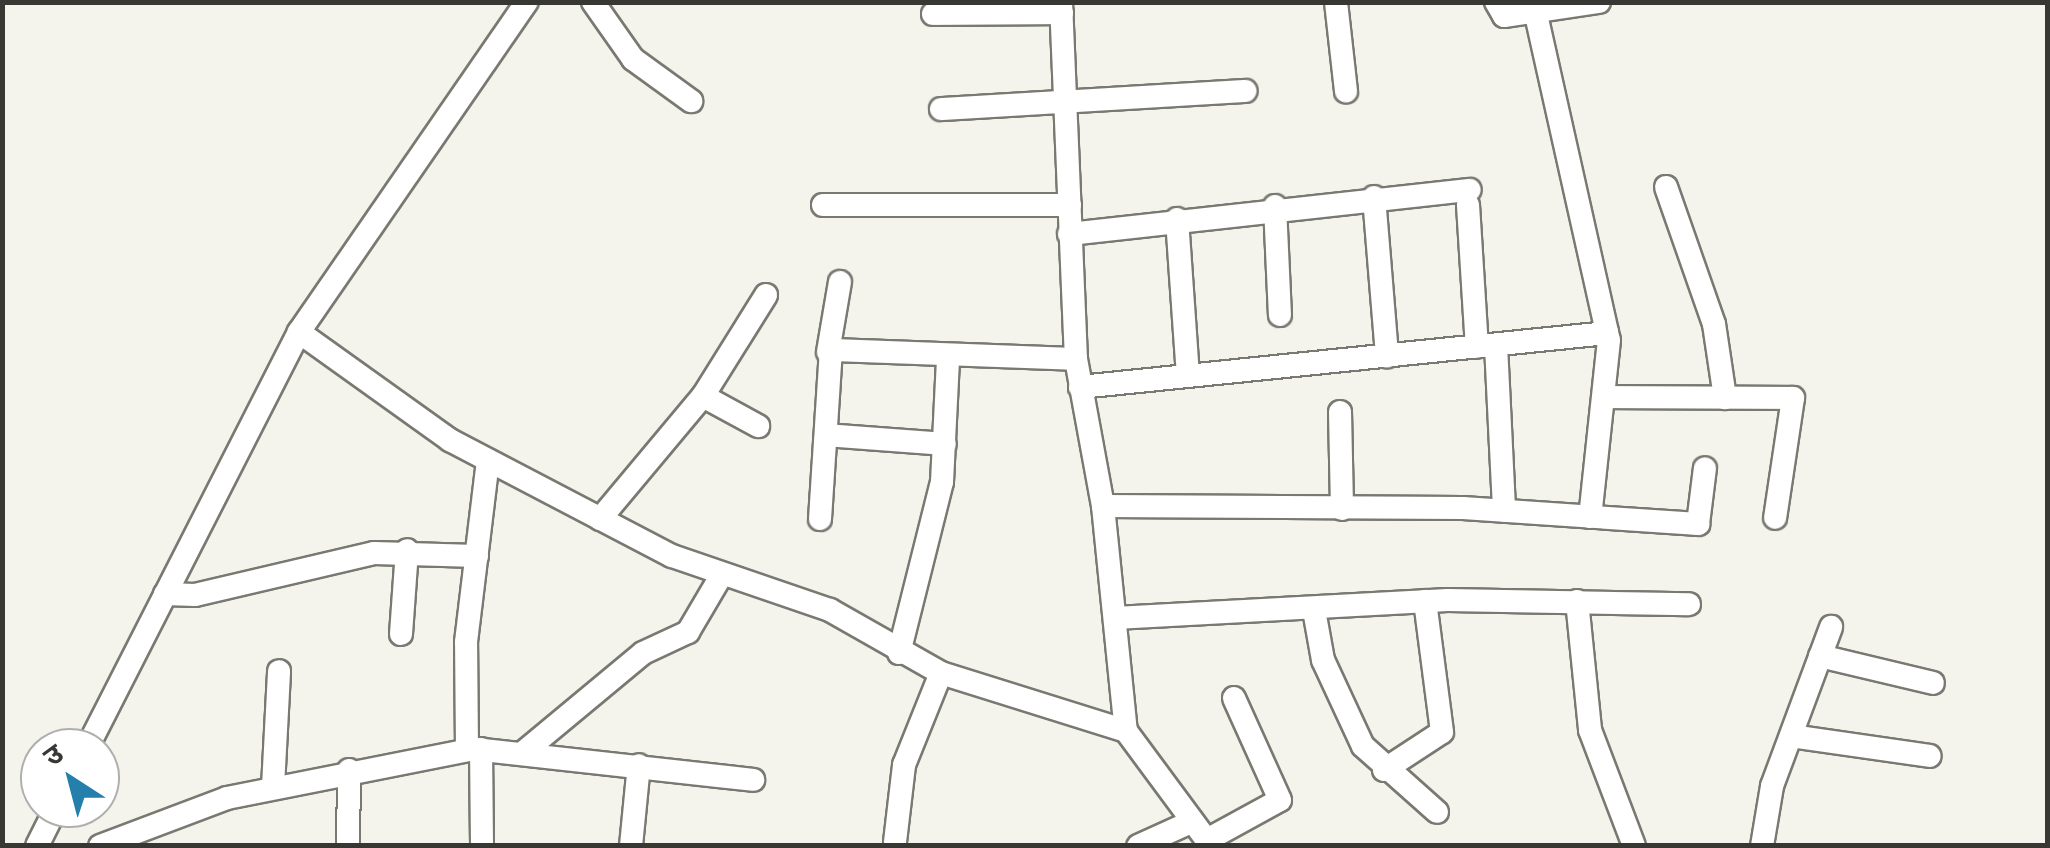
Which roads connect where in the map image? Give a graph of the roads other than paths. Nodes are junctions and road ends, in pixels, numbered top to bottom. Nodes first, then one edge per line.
1 (526, 2) edge
2 (593, 2) edge
3 (1336, 2) edge
4 (1496, 2) edge
5 (1599, 2) edge
6 (1061, 8) edge
7 (1535, 10) junction
8 (933, 14) dead end
9 (1245, 91) dead end
10 (1346, 91) dead end
11 (691, 101) dead end
12 (1071, 108) junction
13 (941, 110) dead end
14 (1666, 187) dead end
15 (1374, 197) junction
16 (1070, 204) junction
17 (823, 205) dead end
18 (1275, 206) junction
19 (1177, 219) junction
20 (1069, 234) junction
21 (840, 282) dead end
22 (766, 295) dead end
23 (1280, 315) dead end
24 (298, 332) junction
25 (1607, 333) junction
26 (1486, 346) junction
27 (828, 352) junction
28 (1387, 356) junction
29 (948, 358) junction
30 (1076, 358) junction
31 (1188, 376) junction
32 (1080, 387) junction
33 (703, 396) junction
34 (1606, 397) junction
35 (1725, 398) junction
36 (1340, 412) dead end
37 (758, 426) dead end
38 (826, 434) junction
39 (944, 444) junction
40 (488, 460) junction
41 (1705, 468) dead end
42 (1104, 506) junction
43 (1342, 508) junction
44 (1504, 511) junction
45 (1590, 517) junction
46 (600, 518) junction
47 (1775, 518) dead end
48 (820, 519) dead end
49 (408, 550) junction
50 (478, 556) junction
51 (722, 576) junction
52 (165, 594) junction
53 (1424, 601) junction
54 (1576, 601) junction
55 (1689, 604) dead end
56 (1314, 610) junction
57 (1115, 618) junction
58 (1831, 627) dead end
59 (401, 634) dead end
60 (899, 653) junction
61 (1820, 656) junction
62 (279, 671) dead end
63 (942, 673) junction
64 (1933, 683) dead end
65 (1234, 698) dead end
66 (97, 728) edge
67 (1126, 732) junction
68 (1791, 736) junction
69 (474, 749) junction
70 (525, 751) junction
71 (1930, 756) dead end
72 (638, 766) junction
73 (350, 770) junction
74 (1384, 770) junction
75 (753, 780) dead end
76 (273, 787) junction
77 (1436, 812) dead end
78 (1204, 835) edge
79 (895, 842) dead end
80 (100, 846) edge
81 (348, 846) edge
82 (482, 846) edge
83 (631, 846) edge
84 (1138, 846) edge
85 (1634, 846) edge
86 (1762, 846) edge

1 - 24 street
2 - 11 street
3 - 10 street
4 - 7 street
5 - 7 street
6 - 8 street
6 - 12 street
7 - 25 street
9 - 12 street
12 - 13 street
12 - 16 street
14 - 35 street
15 - 18 street
15 - 26 street
15 - 28 street
16 - 17 street
16 - 20 street
18 - 19 street
18 - 23 street
19 - 20 street
19 - 31 street
20 - 30 street
21 - 27 street
22 - 33 street
24 - 40 street
24 - 52 street
25 - 26 street
25 - 34 street
26 - 28 street
26 - 44 street
27 - 29 street
27 - 38 street
28 - 31 street
29 - 30 street
29 - 39 street
30 - 32 street
31 - 32 street
32 - 42 street
33 - 37 street
33 - 46 street
34 - 35 street
34 - 45 street
35 - 47 street
36 - 43 street
38 - 39 street
38 - 48 street
39 - 60 street
40 - 46 street
40 - 50 street
41 - 45 street
42 - 43 street
42 - 57 street
43 - 44 street
44 - 45 street
46 - 51 street
49 - 50 street
49 - 52 street
49 - 59 street
50 - 69 street
51 - 60 street
51 - 70 street
52 - 66 street
53 - 54 street
53 - 56 street
53 - 74 street
54 - 55 street
54 - 85 street
56 - 57 street
56 - 74 street
57 - 67 street
58 - 61 street
60 - 63 street
61 - 64 street
61 - 68 street
62 - 76 street
63 - 67 street
63 - 79 street
65 - 78 street
67 - 78 street
68 - 71 street
68 - 86 street
69 - 70 street
69 - 73 street
69 - 82 street
70 - 72 street
72 - 75 street
72 - 83 street
73 - 76 street
73 - 81 street
74 - 77 street
76 - 80 street
78 - 84 street

